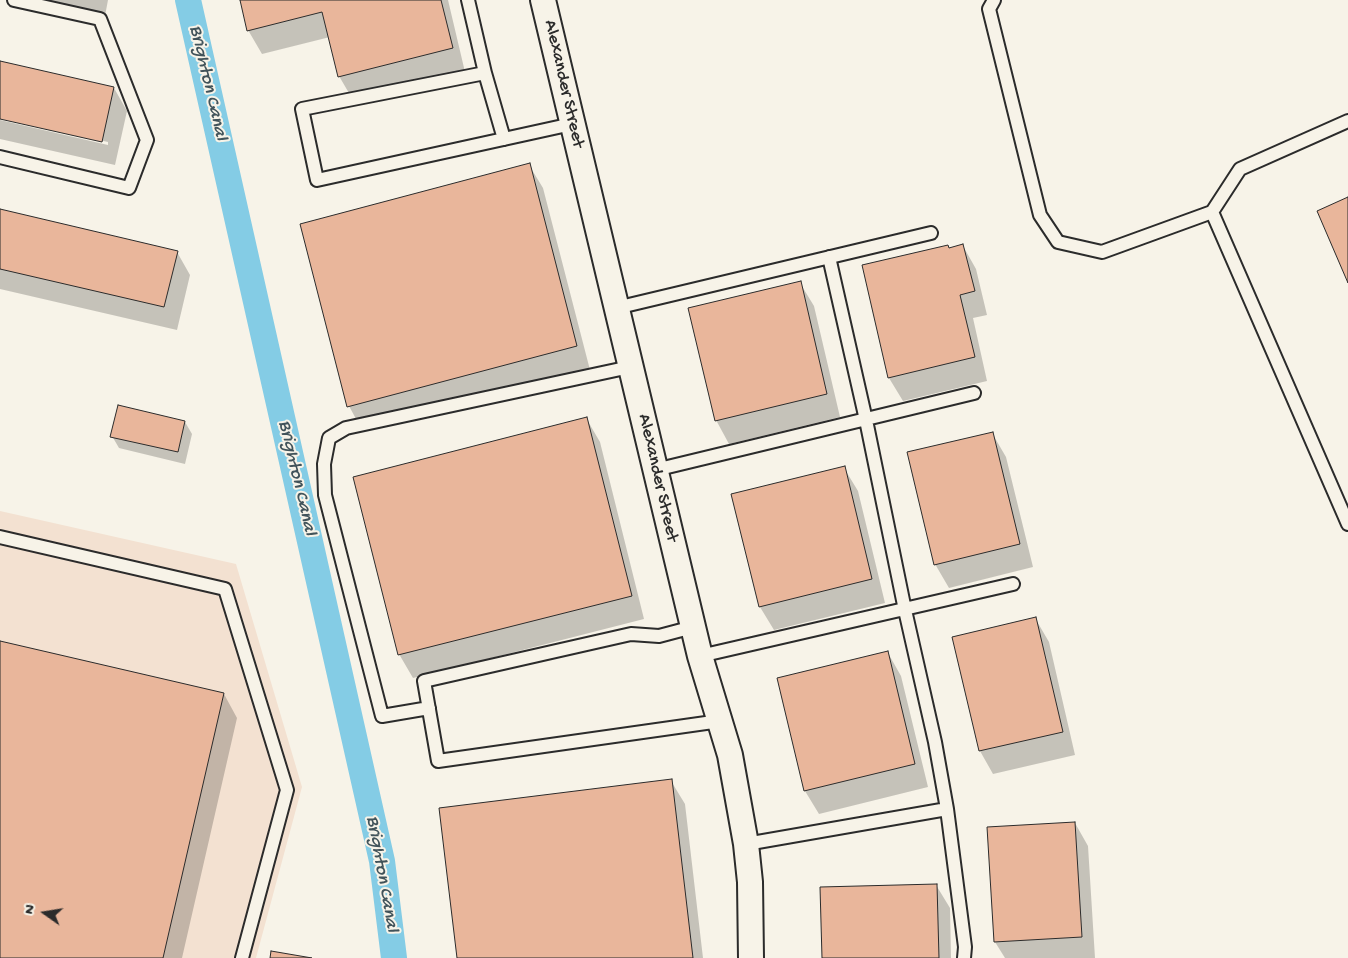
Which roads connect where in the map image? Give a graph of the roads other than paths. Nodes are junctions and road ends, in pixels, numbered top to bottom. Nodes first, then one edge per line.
1 (14, 0) edge
2 (468, 0) edge
3 (543, 0) edge
4 (994, 0) edge
5 (484, 74) junction
6 (1348, 121) edge
7 (572, 124) junction
8 (504, 139) junction
9 (0, 157) edge
10 (1212, 212) junction
11 (931, 232) dead end
12 (829, 257) junction
13 (616, 308) junction
14 (630, 367) junction
15 (974, 394) dead end
16 (866, 420) junction
17 (655, 470) junction
18 (1348, 524) edge
19 (0, 537) edge
20 (1013, 584) dead end
21 (904, 610) junction
22 (693, 628) junction
23 (700, 656) junction
24 (429, 708) junction
25 (720, 721) junction
26 (947, 809) junction
27 (746, 844) junction
28 (242, 958) edge
29 (751, 958) edge
30 (964, 958) edge

1 - 9 lane
2 - 5 lane
3 - 7 street, Alexander Street
4 - 10 lane
5 - 8 lane
5 - 8 lane
6 - 10 lane
7 - 8 lane
7 - 13 street, Alexander Street
10 - 18 lane
11 - 12 lane
12 - 13 lane
12 - 16 lane
13 - 14 street, Alexander Street
14 - 17 street, Alexander Street
14 - 24 lane
15 - 16 lane
16 - 17 lane
16 - 21 lane
17 - 22 street, Alexander Street
19 - 28 lane
20 - 21 lane
21 - 23 lane
21 - 26 lane
22 - 23 street, Alexander Street
22 - 24 lane
23 - 25 street, Alexander Street
24 - 25 lane
25 - 27 street, Alexander Street
26 - 27 lane
26 - 30 lane
27 - 29 street, Alexander Street

